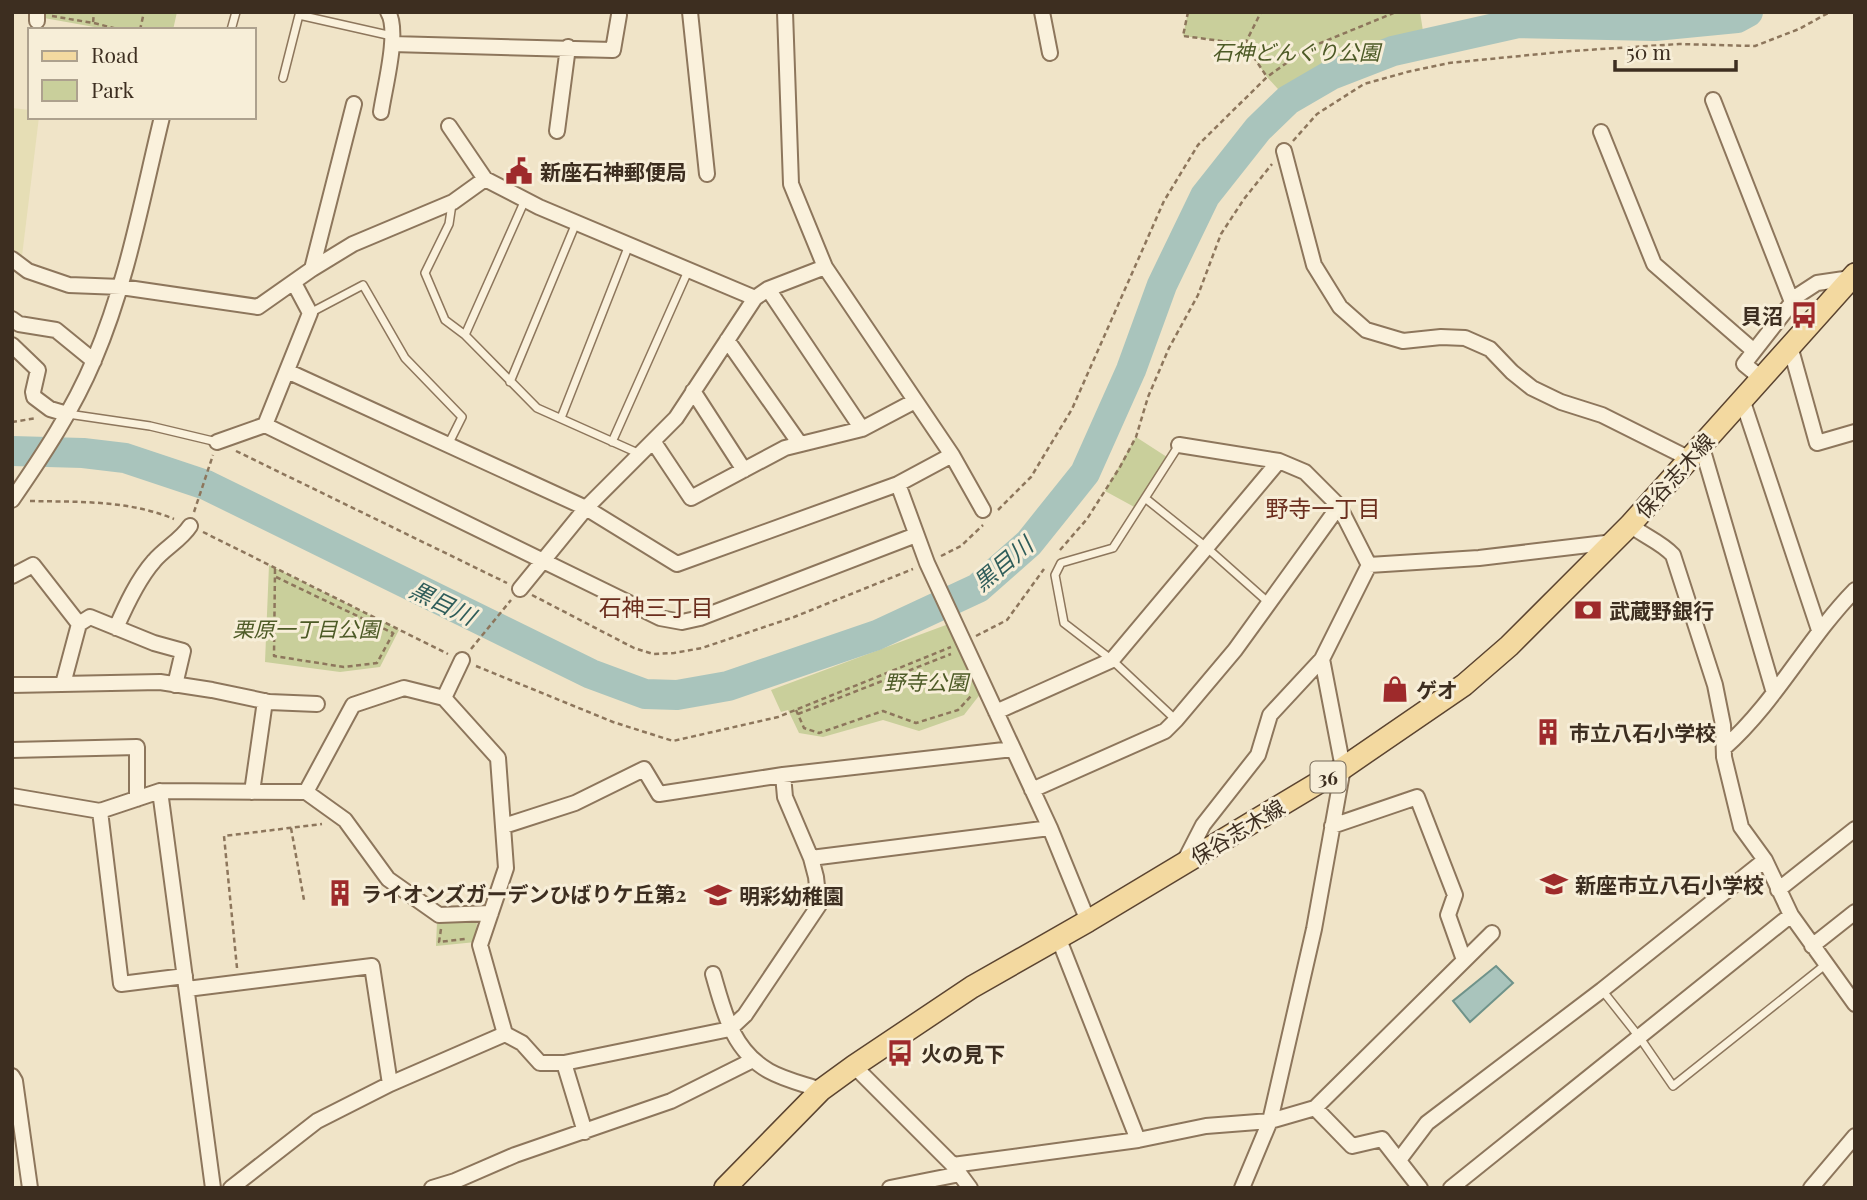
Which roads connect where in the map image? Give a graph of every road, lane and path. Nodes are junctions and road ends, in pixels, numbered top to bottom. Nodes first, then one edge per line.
1 (94, 12) edge
2 (388, 12) edge
3 (690, 12) edge
4 (785, 12) edge
5 (1041, 12) edge
6 (1188, 12) edge
7 (1261, 12) edge
8 (1396, 12) edge
9 (1830, 12) edge
10 (41, 15) edge
11 (619, 15) dead end
12 (93, 23) junction
13 (111, 28) edge
14 (392, 40) junction
15 (1245, 44) junction
16 (568, 47) junction
17 (1050, 53) dead end
18 (1267, 76) junction
19 (283, 78) dead end
20 (1713, 100) dead end
21 (354, 104) dead end
22 (381, 112) dead end
23 (162, 119) edge
24 (449, 126) dead end
25 (557, 131) dead end
26 (1601, 132) dead end
27 (1284, 151) junction
28 (707, 174) dead end
29 (485, 179) junction
30 (525, 200) junction
31 (453, 202) junction
32 (576, 223) junction
33 (629, 245) junction
34 (12, 259) edge
35 (825, 267) junction
36 (312, 269) junction
37 (688, 271) junction
38 (1853, 276) edge
39 (294, 284) junction
40 (121, 287) junction
41 (768, 289) junction
42 (755, 299) junction
43 (1792, 302) junction
44 (310, 313) junction
45 (13, 318) edge
46 (465, 335) junction
47 (727, 340) junction
48 (12, 345) edge
49 (1790, 346) junction
50 (1754, 351) junction
51 (94, 361) junction
52 (287, 371) junction
53 (1761, 378) junction
54 (510, 382) junction
55 (693, 391) junction
56 (1742, 399) junction
57 (915, 401) junction
58 (561, 418) junction
59 (64, 419) junction
60 (265, 425) junction
61 (862, 429) junction
62 (1855, 432) edge
63 (653, 441) junction
64 (217, 442) junction
65 (612, 442) junction
66 (800, 444) junction
67 (448, 445) junction
68 (1179, 445) joint
69 (1695, 451) junction
70 (640, 454) junction
71 (952, 455) junction
72 (1279, 461) junction
73 (744, 470) junction
74 (898, 484) junction
75 (18, 496) edge
76 (1145, 498) junction
77 (1339, 506) junction
78 (586, 508) junction
79 (987, 516) junction
80 (1630, 525) junction
81 (190, 526) junction
82 (916, 536) junction
83 (1614, 542) junction
84 (1206, 547) junction
85 (1052, 559) dead end
86 (543, 560) junction
87 (927, 563) junction
88 (1369, 565) junction
89 (275, 569) junction
90 (1044, 569) dead end
91 (12, 576) edge
92 (275, 576) junction
93 (520, 589) joint
94 (1852, 599) edge
95 (1269, 603) junction
96 (79, 624) junction
97 (116, 628) junction
98 (396, 628) junction
99 (1819, 630) junction
100 (393, 633) junction
101 (965, 645) junction
102 (1322, 659) junction
103 (462, 660) junction
104 (1112, 660) junction
105 (983, 683) junction
106 (63, 684) junction
107 (12, 685) edge
108 (175, 685) junction
109 (1774, 693) junction
110 (444, 698) junction
111 (265, 701) junction
112 (317, 705) dead end
113 (797, 712) junction
114 (996, 712) junction
115 (1176, 720) junction
116 (1013, 748) junction
117 (1724, 748) junction
118 (12, 750) edge
119 (1343, 768) junction
120 (783, 775) junction
121 (1032, 790) junction
122 (160, 791) junction
123 (252, 792) junction
124 (306, 792) junction
125 (12, 796) edge
126 (137, 799) junction
127 (100, 811) junction
128 (332, 822) dead end
129 (504, 826) junction
130 (1332, 826) junction
131 (291, 828) junction
132 (1050, 828) junction
133 (1855, 829) edge
134 (811, 858) junction
135 (1765, 860) junction
136 (1183, 863) junction
137 (1778, 890) junction
138 (304, 900) dead end
139 (1855, 912) edge
140 (491, 913) junction
141 (441, 915) junction
142 (1791, 915) junction
143 (1088, 920) junction
144 (1492, 933) dead end
145 (1058, 937) junction
146 (482, 938) junction
147 (1812, 946) junction
148 (1464, 960) junction
149 (1825, 965) junction
150 (713, 974) dead end
151 (186, 983) junction
152 (238, 983) junction
153 (1602, 990) junction
154 (1855, 1004) edge
155 (730, 1029) junction
156 (505, 1034) junction
157 (1640, 1038) junction
158 (753, 1060) junction
159 (564, 1063) junction
160 (854, 1066) junction
161 (12, 1076) edge
162 (390, 1084) junction
163 (821, 1090) junction
164 (1315, 1108) junction
165 (1270, 1121) junction
166 (585, 1132) junction
167 (1855, 1136) edge
168 (1138, 1140) junction
169 (1399, 1160) junction
170 (957, 1169) junction
171 (30, 1188) edge
172 (213, 1188) edge
173 (232, 1188) edge
174 (432, 1188) edge
175 (725, 1188) edge
176 (890, 1188) edge
177 (970, 1188) edge
178 (1242, 1188) edge
179 (1420, 1188) edge
180 (1451, 1188) edge
181 (1811, 1188) edge

1 - 12 path
2 - 14 street
3 - 28 street
4 - 35 street
5 - 17 street
6 - 15 path
7 - 15 path
8 - 18 path
9 - 27 path
10 - 12 path
11 - 16 street
12 - 13 path
14 - 16 street
14 - 19 lane
14 - 22 street
15 - 18 path
16 - 25 street
18 - 79 path
20 - 43 street
21 - 36 street
23 - 40 street
24 - 29 street
26 - 50 street
27 - 69 street
27 - 85 path
29 - 30 street
29 - 31 street
30 - 32 street
30 - 46 lane
31 - 36 street
31 - 46 lane
32 - 33 street
32 - 54 lane
33 - 37 street
33 - 58 lane
34 - 40 street
35 - 41 street
35 - 57 street
36 - 39 street
37 - 42 street
37 - 65 lane
38 - 43 street
38 - 49 main road, 保谷志木線 / 36
39 - 40 street
39 - 44 street
40 - 51 street
41 - 42 street
41 - 61 street
42 - 47 street
43 - 50 street
44 - 52 street
44 - 67 lane
45 - 51 street
46 - 54 lane
47 - 55 street
47 - 66 street
48 - 59 street
49 - 53 main road, 保谷志木線 / 36
49 - 62 street
50 - 53 street
51 - 59 street
52 - 60 street
52 - 67 street
53 - 56 main road, 保谷志木線 / 36
54 - 58 lane
55 - 63 street
55 - 73 street
56 - 69 main road, 保谷志木線 / 36
56 - 99 street
57 - 61 street
57 - 71 street
58 - 65 lane
59 - 64 lane
59 - 75 street
60 - 64 street
60 - 86 street
61 - 66 street
63 - 70 street
63 - 73 street
64 - 81 path
65 - 70 lane
66 - 73 street
67 - 78 street
68 - 72 street
68 - 76 lane
69 - 80 main road, 保谷志木線 / 36
69 - 109 street
70 - 78 street
71 - 74 street
71 - 79 street
72 - 77 street
72 - 84 street
74 - 78 street
74 - 82 street
75 - 81 path
76 - 84 lane
76 - 104 lane
77 - 88 street
77 - 95 street
78 - 86 street
79 - 87 path
80 - 83 main road, 保谷志木線 / 36
80 - 117 street
81 - 89 path
81 - 97 street
82 - 86 street
82 - 87 street
83 - 88 street
83 - 119 main road, 保谷志木線 / 36
84 - 95 lane
84 - 104 street
86 - 93 street
87 - 101 street
88 - 102 street
89 - 92 path
89 - 98 path
90 - 101 path
91 - 96 street
92 - 100 path
92 - 100 path
93 - 103 path
94 - 99 street
95 - 115 street
96 - 97 street
96 - 106 street
97 - 108 street
98 - 100 path
98 - 103 path
99 - 109 street
101 - 105 street
101 - 113 path
101 - 113 path
102 - 119 street
102 - 136 street
103 - 110 street
103 - 113 path
104 - 114 street
104 - 115 lane
105 - 113 path
105 - 114 street
106 - 107 street
106 - 108 street
108 - 111 street
109 - 117 street
110 - 124 street
110 - 129 street
111 - 112 street
111 - 123 street
114 - 116 street
115 - 121 street
116 - 120 street
116 - 121 street
117 - 135 street
118 - 126 street
119 - 130 street
119 - 136 main road, 保谷志木線 / 36
120 - 129 street
120 - 134 street
121 - 132 street
122 - 123 street
122 - 126 street
122 - 151 street
123 - 124 street
124 - 141 street
125 - 127 street
126 - 127 street
127 - 151 street
128 - 131 path
129 - 140 street
130 - 148 street
130 - 165 street
131 - 138 path
131 - 152 path
132 - 134 street
132 - 143 street
133 - 137 street
134 - 155 street
135 - 137 street
135 - 153 street
136 - 143 main road, 保谷志木線 / 36
137 - 142 street
139 - 147 street
140 - 141 street
140 - 146 street
141 - 146 path
142 - 147 street
142 - 157 street
143 - 145 main road, 保谷志木線 / 36
144 - 148 street
145 - 160 main road, 保谷志木線 / 36
145 - 168 street
146 - 156 street
147 - 149 street
148 - 164 street
149 - 154 street
149 - 157 lane
150 - 155 street
151 - 152 street
151 - 172 street
152 - 162 street
153 - 157 lane
153 - 169 street
155 - 158 street
155 - 159 street
156 - 159 street
156 - 162 street
157 - 180 street
158 - 163 street
158 - 166 street
159 - 166 street
160 - 163 main road, 保谷志木線 / 36
160 - 170 street
161 - 171 street
162 - 173 street
163 - 175 main road, 保谷志木線 / 36
164 - 165 street
164 - 169 street
165 - 168 street
165 - 178 street
166 - 174 street
167 - 181 street
168 - 170 street
169 - 179 street
170 - 176 street
170 - 177 street

